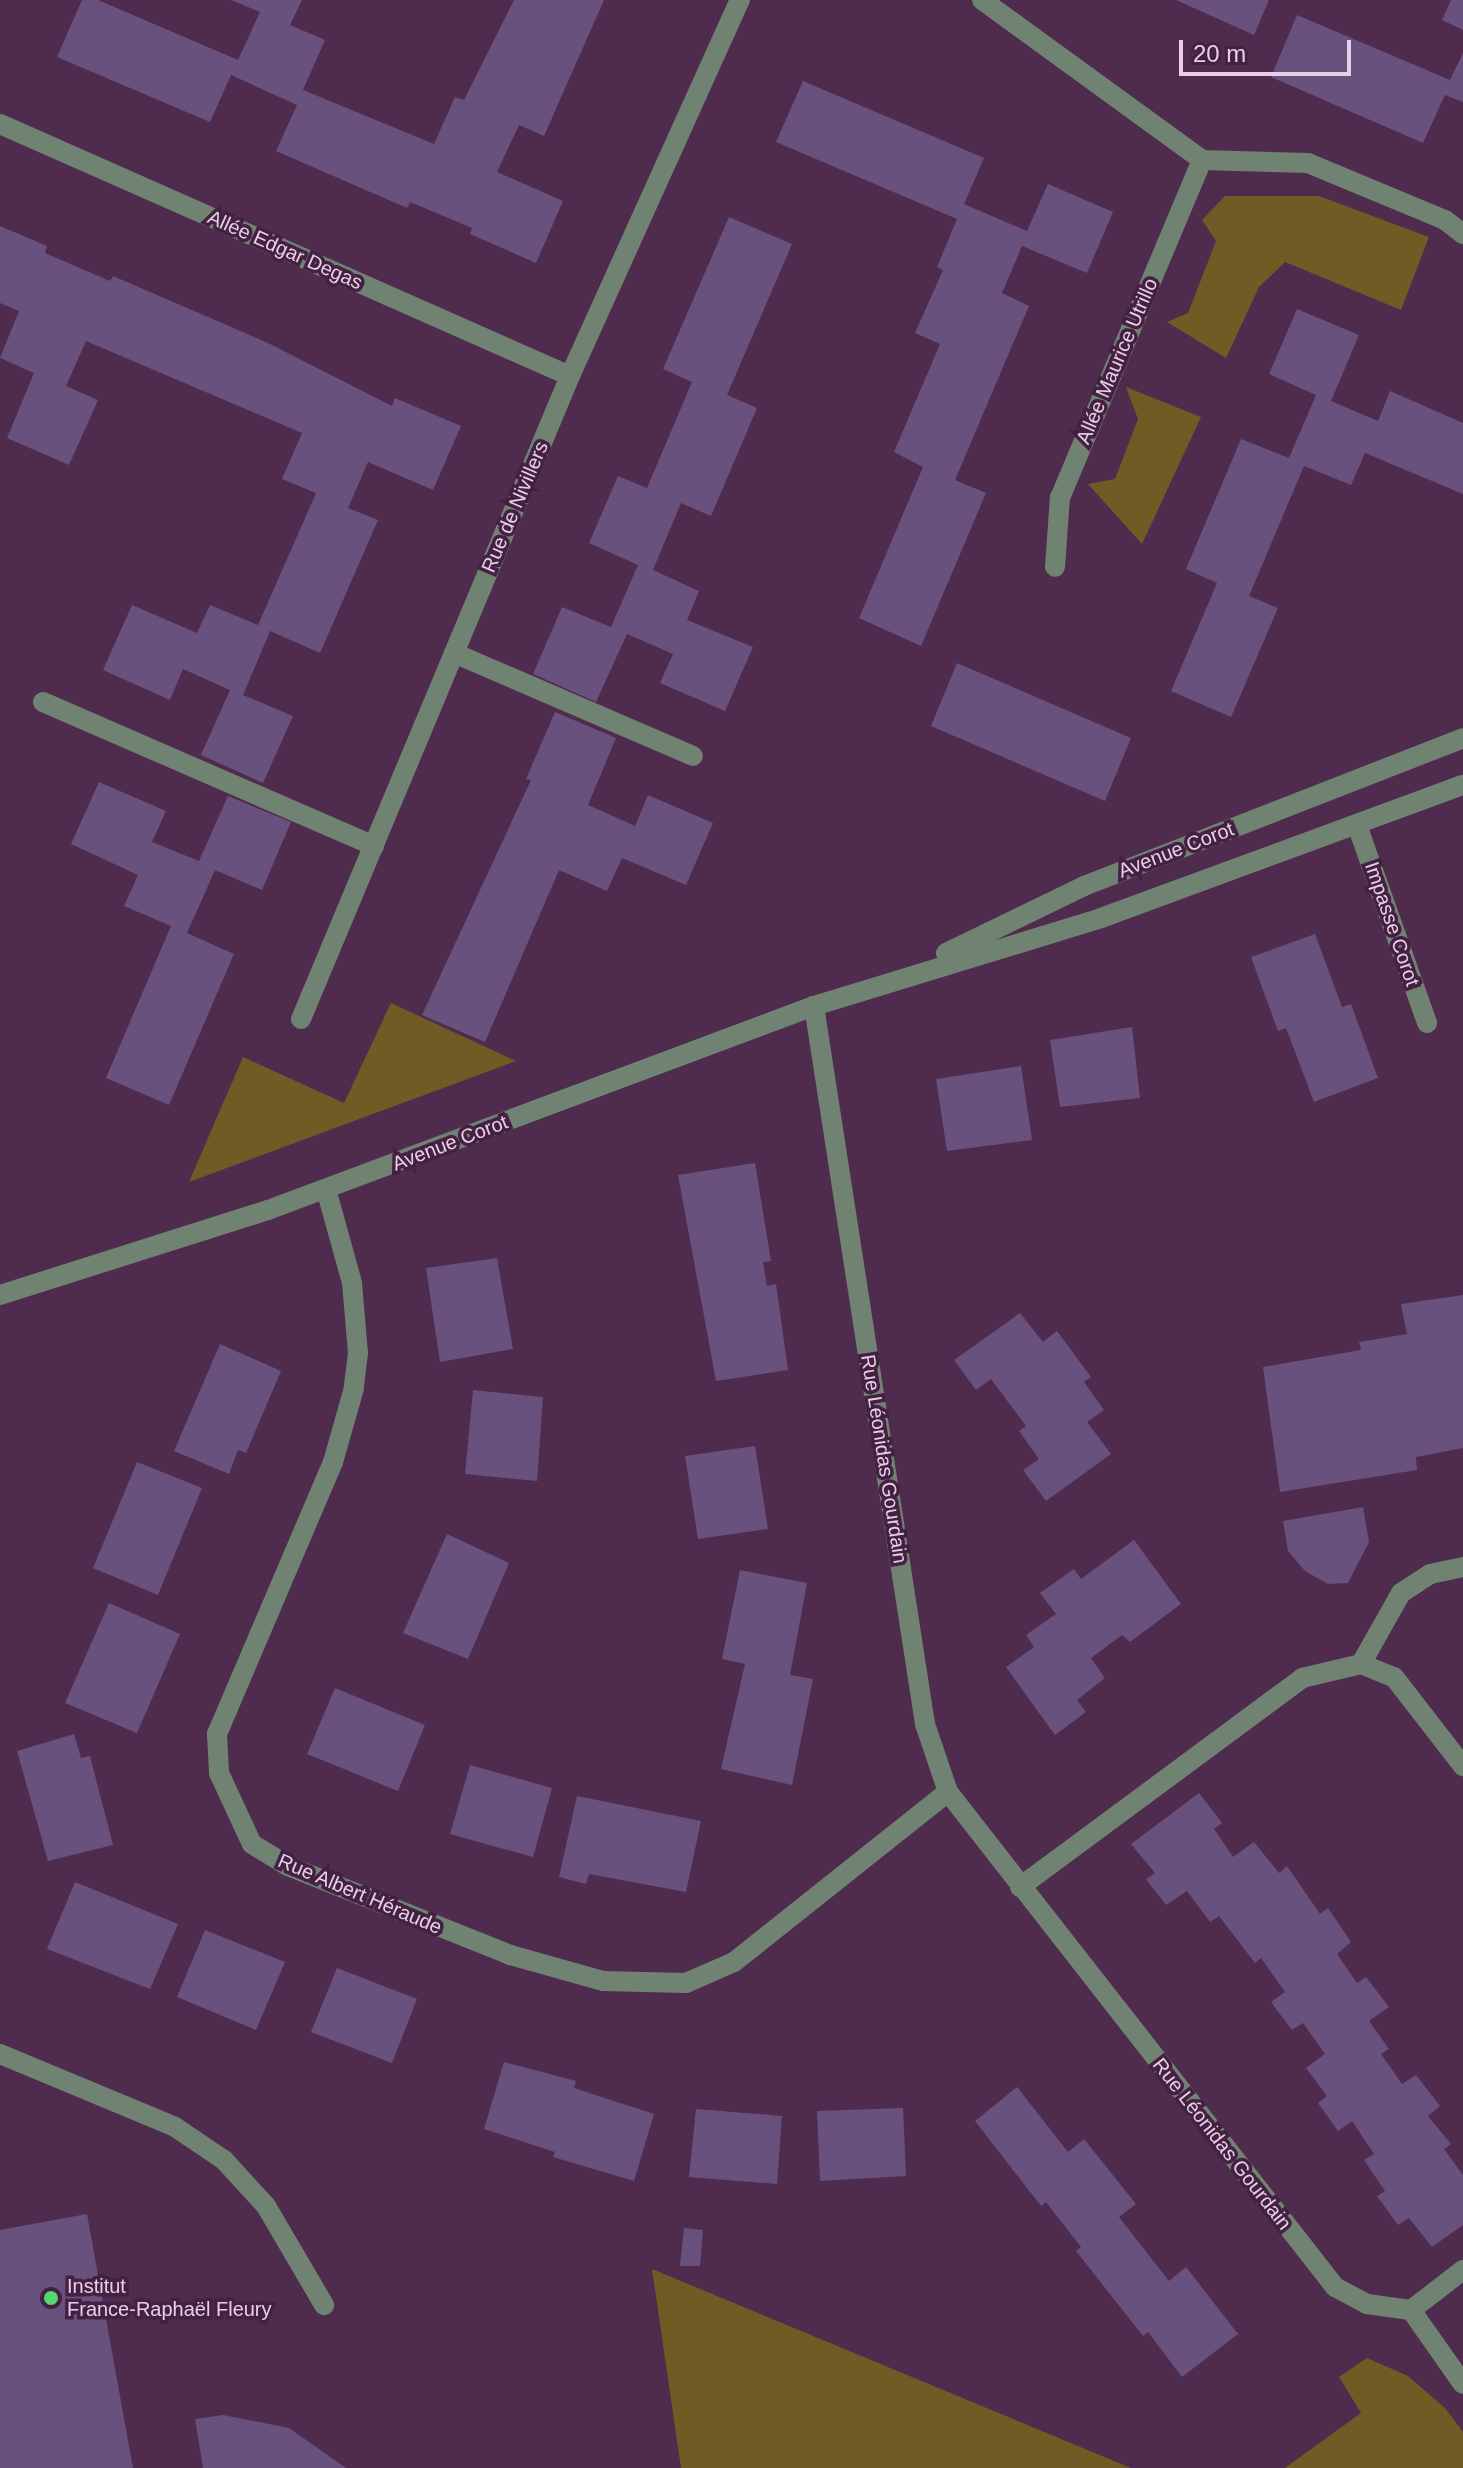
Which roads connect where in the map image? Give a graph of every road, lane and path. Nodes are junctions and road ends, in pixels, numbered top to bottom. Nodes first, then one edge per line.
1 (740, 0) edge
2 (982, 0) edge
3 (0, 124) edge
4 (1202, 160) junction
5 (1463, 234) edge
6 (570, 376) junction
7 (1055, 567) dead end
8 (454, 653) junction
9 (43, 702) dead end
10 (1463, 738) edge
11 (693, 756) dead end
12 (1463, 785) edge
13 (1357, 825) junction
14 (374, 846) junction
15 (896, 977) junction
16 (814, 1006) junction
17 (301, 1019) dead end
18 (1427, 1023) dead end
19 (326, 1189) junction
20 (0, 1295) edge
21 (1463, 1567) edge
22 (1361, 1664) junction
23 (1463, 1766) edge
24 (948, 1792) junction
25 (1020, 1887) junction
26 (0, 2054) edge
27 (1463, 2270) edge
28 (324, 2305) dead end
29 (1411, 2310) junction
30 (1463, 2384) edge

1 - 6 street, Rue de Nivillers
2 - 4 street
3 - 6 street, Allée Edgar Degas
4 - 5 street
4 - 7 street, Allée Maurice Utrillo
6 - 8 street, Rue de Nivillers
8 - 11 street
8 - 14 street, Rue de Nivillers
9 - 14 street
10 - 15 street, Avenue Corot
12 - 13 street, Avenue Corot
13 - 15 street, Avenue Corot
13 - 18 street, Impasse Corot
14 - 17 street, Rue de Nivillers
15 - 16 street, Avenue Corot
16 - 19 street, Avenue Corot
16 - 24 street, Rue Léonidas Gourdain
19 - 20 street, Avenue Corot
19 - 24 street, Rue Albert Héraude
21 - 22 street
22 - 23 street
22 - 25 street
24 - 25 street, Rue Léonidas Gourdain
25 - 29 street, Rue Léonidas Gourdain
26 - 28 street
27 - 29 street
29 - 30 street

